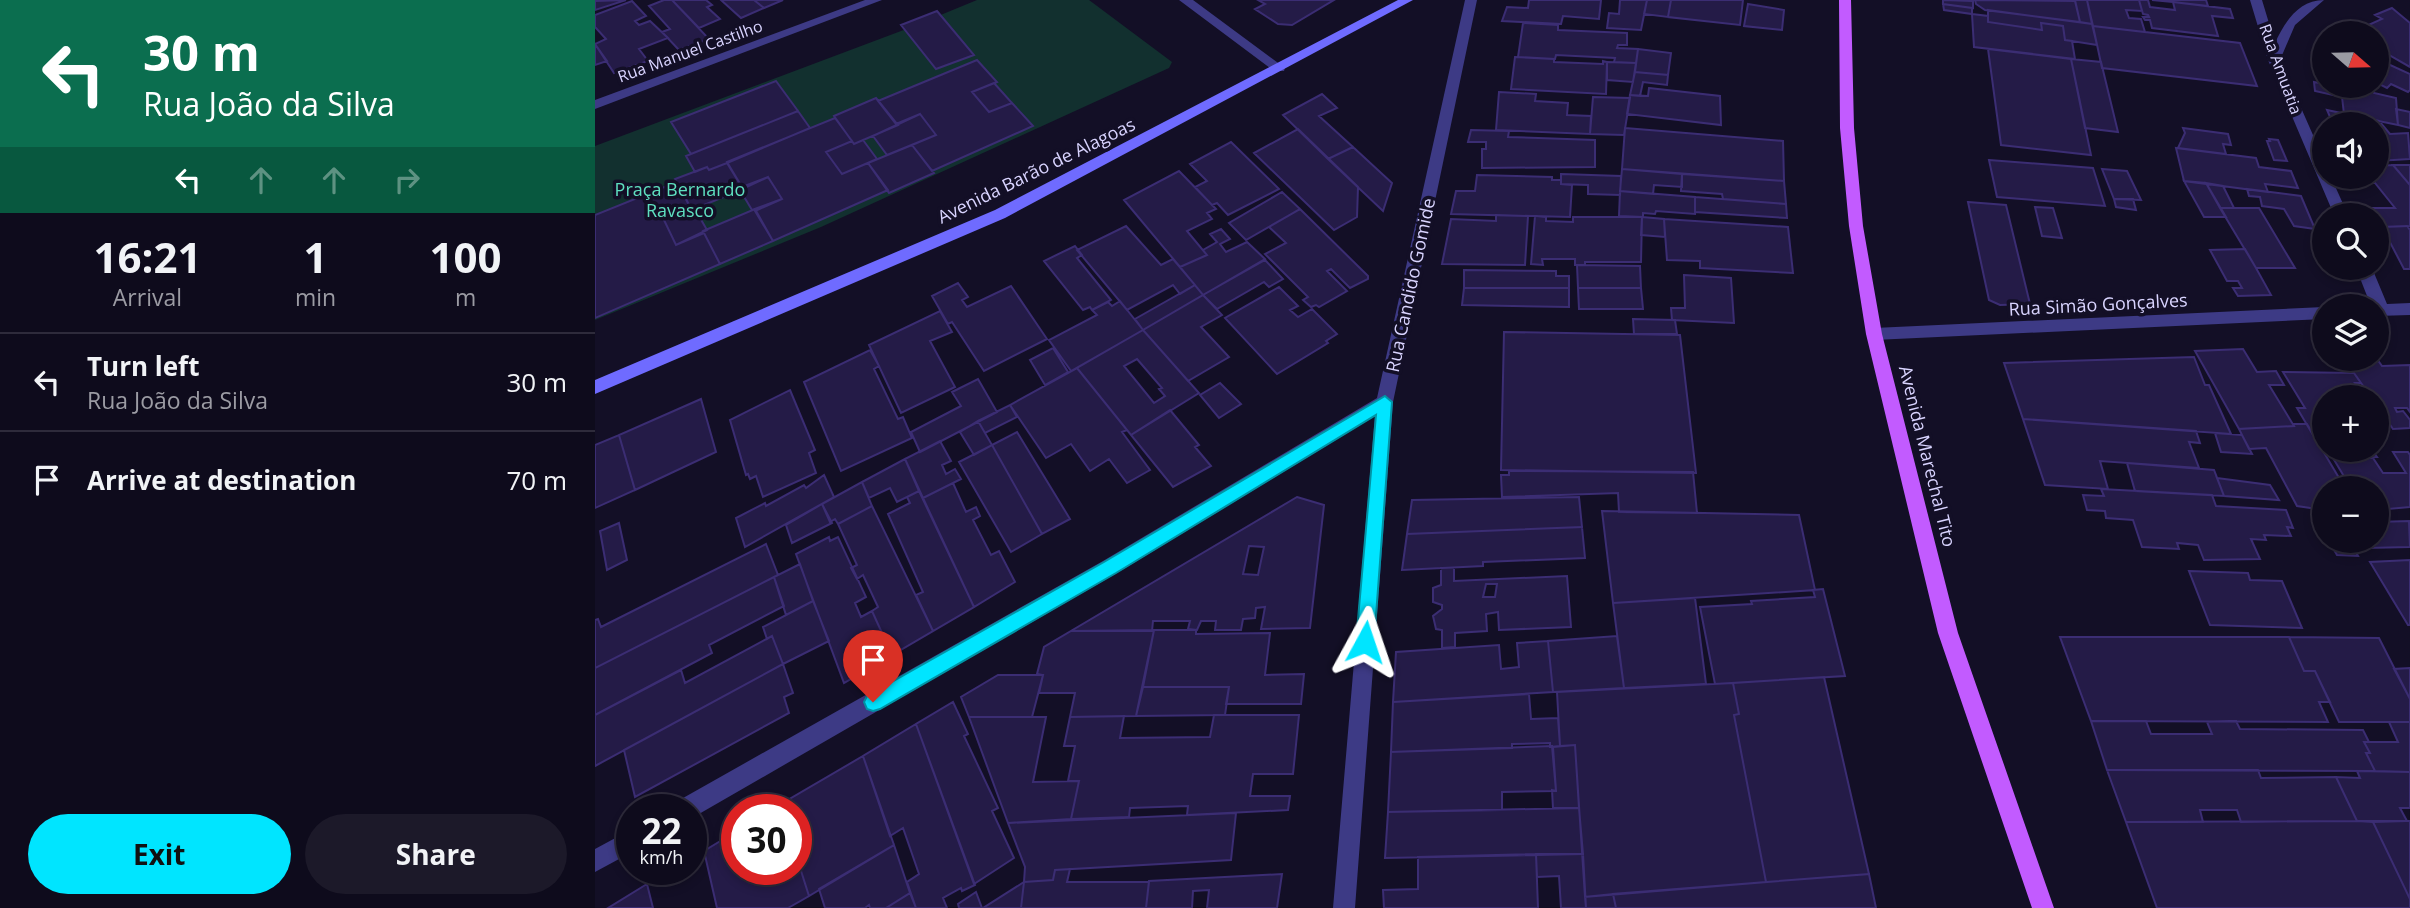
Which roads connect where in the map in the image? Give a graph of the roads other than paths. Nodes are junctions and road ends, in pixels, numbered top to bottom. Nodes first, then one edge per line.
1 (876, 0) edge
2 (1185, 0) edge
3 (1408, 0) edge
4 (1471, 0) edge
5 (1845, 0) edge
6 (2256, 0) edge
7 (2318, 0) edge
8 (2274, 60) junction
9 (1279, 68) junction
10 (595, 105) edge
11 (2312, 149) edge
12 (2410, 309) edge
13 (2389, 310) edge
14 (2312, 314) edge
15 (1874, 334) junction
16 (595, 387) edge
17 (1385, 402) junction
18 (707, 797) edge
19 (616, 849) edge
20 (595, 861) edge
21 (1343, 908) edge
22 (2043, 908) edge

1 - 10 street, Rua Manuel Castilho
2 - 9 street
3 - 9 main road, Avenida Barão de Alagoas
4 - 17 street, Rua Candido Gomide
5 - 15 main road, Avenida Marechal Tito
6 - 8 street, Rua Amuatia
7 - 8 street
8 - 11 street, Rua Amuatia
9 - 16 main road, Avenida Barão de Alagoas
12 - 13 street
14 - 15 street, Rua Simão Gonçalves
15 - 22 main road, Avenida Marechal Tito
17 - 18 street
17 - 21 street, Rua Candido Gomide
19 - 20 street

